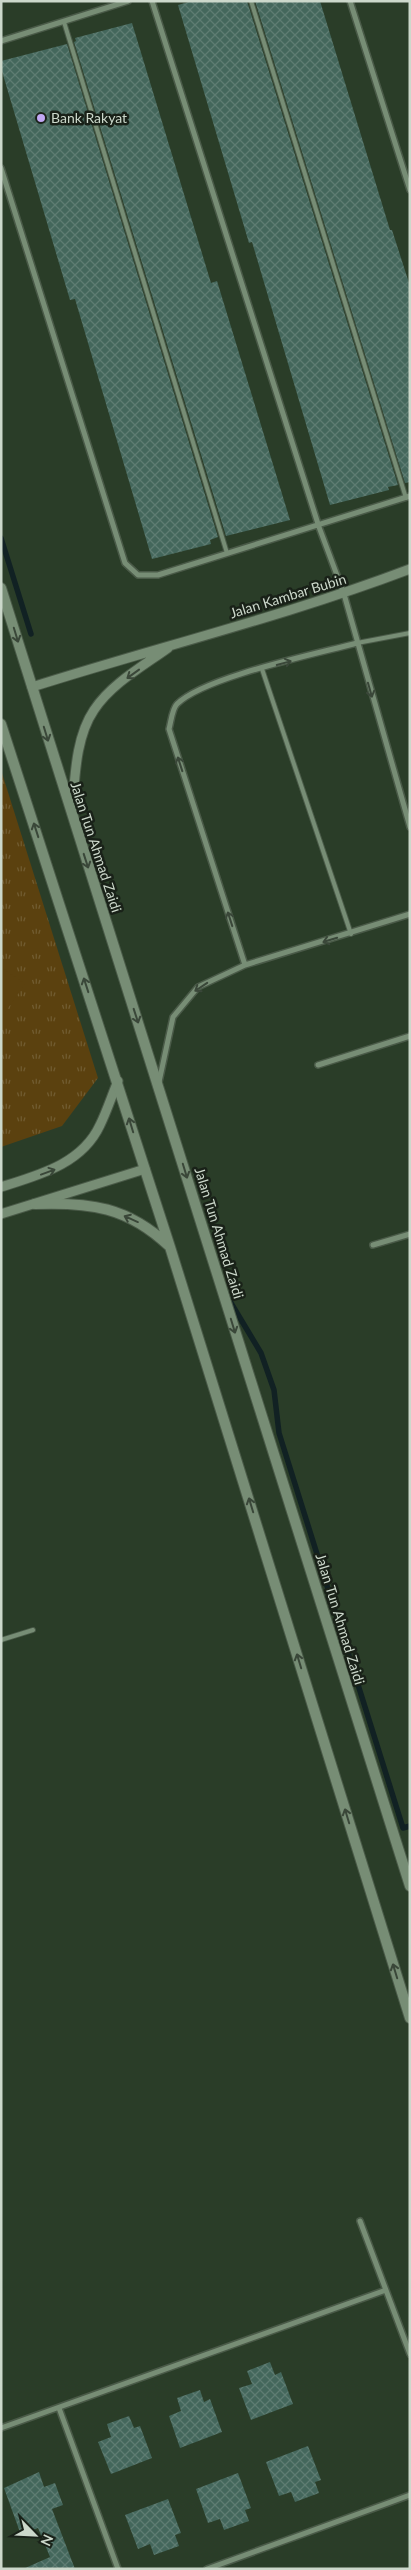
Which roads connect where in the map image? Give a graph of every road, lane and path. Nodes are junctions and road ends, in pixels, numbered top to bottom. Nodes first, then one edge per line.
1 (128, 1) edge
2 (152, 1) edge
3 (251, 1) edge
4 (350, 1) edge
5 (64, 22) junction
6 (1, 41) edge
7 (1, 168) edge
8 (410, 190) edge
9 (408, 497) edge
10 (319, 527) junction
11 (228, 553) junction
12 (410, 569) edge
13 (1, 588) edge
14 (344, 594) junction
15 (410, 633) edge
16 (357, 643) junction
17 (172, 645) junction
18 (262, 669) junction
19 (32, 687) junction
20 (1, 724) edge
21 (71, 815) junction
22 (410, 827) edge
23 (410, 914) edge
24 (351, 934) junction
25 (244, 965) junction
26 (410, 1036) edge
27 (318, 1065) dead end
28 (118, 1081) junction
29 (158, 1086) junction
30 (145, 1169) junction
31 (1, 1187) edge
32 (35, 1204) junction
33 (1, 1214) edge
34 (410, 1234) edge
35 (373, 1245) dead end
36 (170, 1247) junction
37 (33, 1630) dead end
38 (1, 1640) edge
39 (410, 1886) edge
40 (410, 2018) edge
41 (360, 2221) dead end
42 (386, 2290) junction
43 (410, 2354) edge
44 (59, 2408) junction
45 (1, 2428) edge
46 (410, 2495) edge
47 (118, 2569) edge
48 (207, 2569) edge

1 - 5 street
2 - 10 street
3 - 9 lane
4 - 8 street
5 - 6 street
5 - 11 lane
7 - 11 street
9 - 10 street
10 - 11 street
10 - 14 street
12 - 14 street, Jalan Kambar Bubin
13 -> 19 main road, Jalan Tun Ahmad Zaidi
14 - 16 street
14 - 17 street, Jalan Kambar Bubin
15 - 16 lane
18 -> 16 street
16 -> 22 street
17 - 19 street, Jalan Kambar Bubin
17 -> 21 street
18 - 24 lane
25 -> 18 street
19 -> 21 main road, Jalan Tun Ahmad Zaidi
28 -> 20 main road
21 -> 29 main road, Jalan Tun Ahmad Zaidi
23 - 24 street
24 -> 25 street
25 -> 29 street
26 - 27 street
30 -> 28 main road
31 -> 28 street
29 -> 39 main road, Jalan Tun Ahmad Zaidi
30 - 32 street
30 - 36 main road
32 - 33 street
36 -> 32 main road
34 - 35 street
40 -> 36 main road
37 - 38 lane
41 - 42 street
42 - 43 street
42 - 44 street
44 - 45 street
44 - 47 street
46 - 48 street

